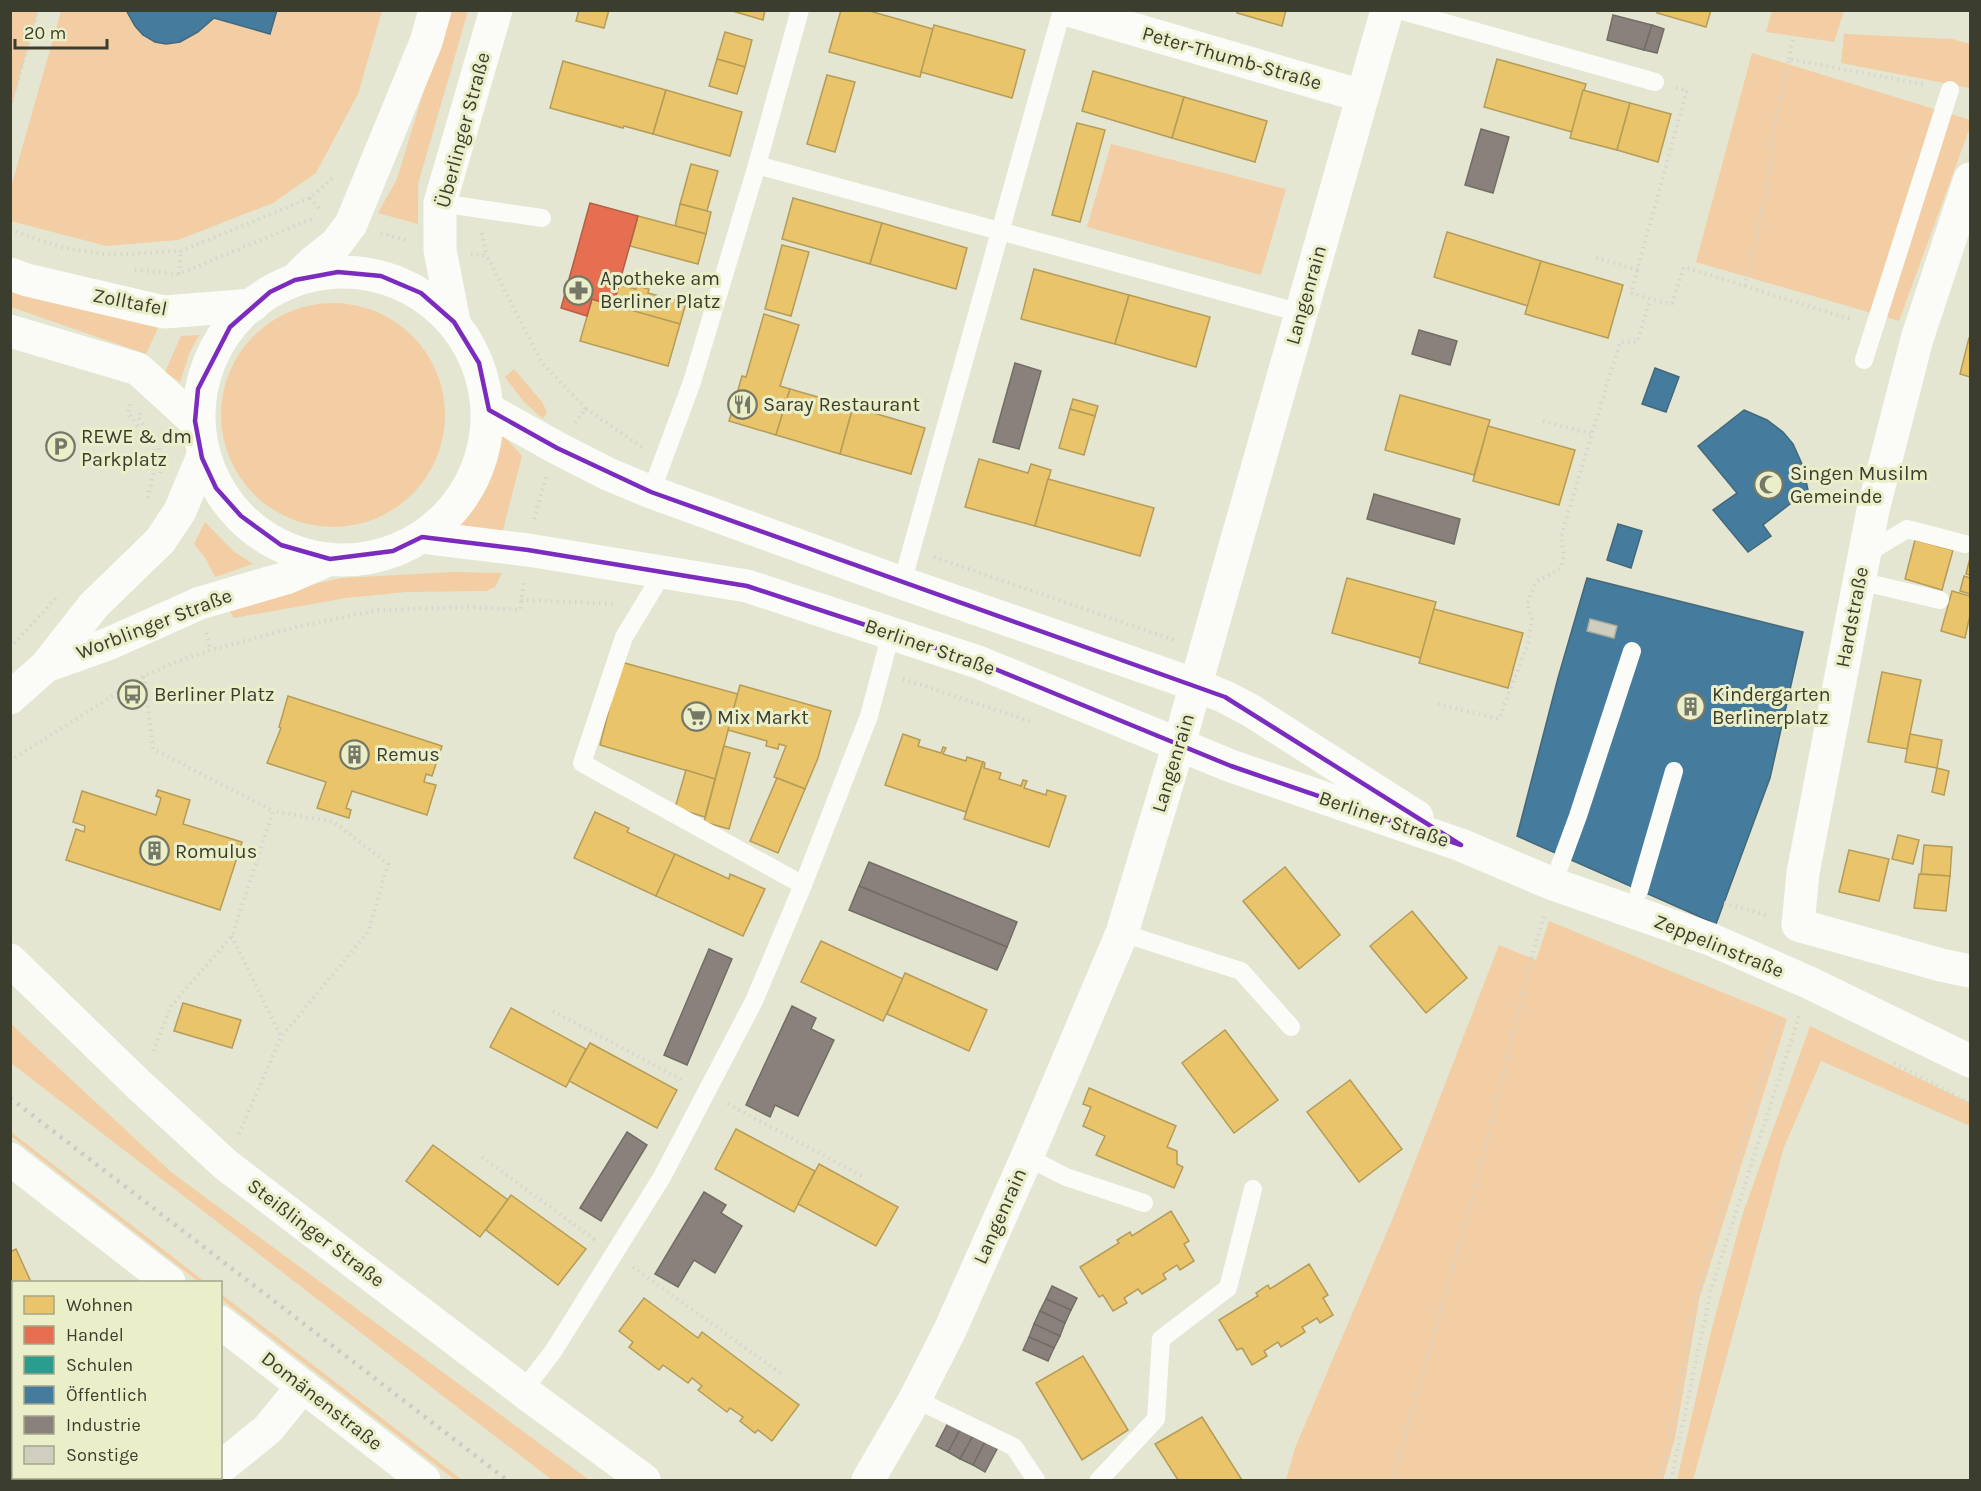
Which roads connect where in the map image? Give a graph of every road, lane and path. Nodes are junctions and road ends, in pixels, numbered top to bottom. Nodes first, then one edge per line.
1 (38, 10) edge
2 (435, 10) edge
3 (496, 10) edge
4 (800, 10) edge
5 (1062, 10) edge
6 (1068, 10) edge
7 (1387, 10) edge
8 (1399, 10) edge
9 (1794, 35) dead end
10 (1789, 59) junction
11 (1655, 82) joint
12 (1950, 90) joint
13 (1362, 96) junction
14 (10, 108) edge
15 (757, 165) junction
16 (335, 177) dead end
17 (1971, 179) edge
18 (440, 203) junction
19 (329, 207) dead end
20 (542, 218) dead end
21 (10, 230) edge
22 (1001, 233) junction
23 (1596, 258) dead end
24 (201, 265) junction
25 (124, 269) dead end
26 (1638, 270) junction
27 (10, 274) edge
28 (295, 280) junction
29 (1745, 286) junction
30 (1650, 300) junction
31 (253, 305) junction
32 (184, 311) junction
33 (1301, 314) junction
34 (454, 322) junction
35 (1875, 326) junction
36 (10, 331) edge
37 (1864, 360) dead end
38 (146, 377) junction
39 (489, 410) junction
40 (195, 421) junction
41 (1543, 421) dead end
42 (1592, 434) junction
43 (557, 448) junction
44 (202, 458) junction
45 (158, 481) dead end
46 (651, 492) junction
47 (146, 505) dead end
48 (422, 537) junction
49 (1965, 544) dead end
50 (528, 550) junction
51 (330, 559) junction
52 (1862, 568) junction
53 (664, 571) junction
54 (902, 583) junction
55 (521, 600) junction
56 (1940, 600) dead end
57 (646, 601) junction
58 (891, 633) junction
59 (1632, 651) dead end
60 (46, 666) junction
61 (881, 672) junction
62 (144, 676) junction
63 (1196, 685) junction
64 (10, 698) edge
65 (1438, 704) dead end
66 (1039, 724) dead end
67 (1179, 744) junction
68 (10, 761) edge
69 (1674, 771) dead end
70 (273, 811) junction
71 (1461, 845) junction
72 (1553, 884) junction
73 (802, 885) junction
74 (1639, 891) dead end
75 (1724, 903) dead end
76 (1798, 925) junction
77 (1122, 933) junction
78 (232, 936) junction
79 (10, 960) edge
80 (1971, 971) edge
81 (1807, 1015) dead end
82 (1780, 1018) dead end
83 (1291, 1027) dead end
84 (281, 1037) junction
85 (1968, 1052) edge
86 (1886, 1058) dead end
87 (139, 1085) junction
88 (1971, 1103) edge
89 (1027, 1156) junction
90 (10, 1159) edge
91 (226, 1165) junction
92 (1253, 1190) dead end
93 (1144, 1203) dead end
94 (168, 1281) edge
95 (222, 1324) edge
96 (303, 1386) junction
97 (523, 1391) junction
98 (915, 1399) junction
99 (1014, 1447) junction
100 (222, 1466) edge
101 (424, 1480) edge
102 (644, 1480) edge
103 (868, 1480) edge
104 (1020, 1480) edge
105 (1036, 1480) edge
106 (1099, 1480) edge
107 (1393, 1480) edge
108 (1658, 1480) edge
109 (1671, 1480) edge

1 - 14 path
2 - 28 street
3 - 18 street, Überlinger Straße
4 - 15 lane
5 - 22 lane
6 - 13 street, Peter-Thumb-Straße
7 - 13 street, Langenrain
8 - 11 lane
9 - 10 path
10 - 12 path
10 - 29 path
11 - 26 path
12 - 35 lane
13 - 33 street, Langenrain
15 - 22 lane
15 - 46 lane
16 - 21 path
17 - 52 street, Hardstraße
18 - 20 lane
18 - 34 street, Überlinger Straße
19 - 24 path
22 - 33 lane
22 - 54 lane
23 - 26 path
24 - 25 path
24 - 32 path
26 - 30 path
27 - 32 street, Zolltafel
28 - 31 street
28 - 34 street
29 - 30 path
29 - 35 path
30 - 42 path
31 - 32 street, Zolltafel
31 - 40 street
33 - 63 street, Langenrain
34 - 39 street
35 - 37 lane
36 - 38 street
38 - 40 street
38 - 45 path
38 - 47 path
39 - 43 street, Berliner Straße
39 - 48 street
40 - 44 street
41 - 42 path
42 - 65 path
43 - 46 street, Berliner Straße
43 - 50 path
44 - 51 street
44 - 60 street, Worblinger Straße
46 - 54 street, Berliner Straße
48 - 50 street, Berliner Straße
48 - 51 street
49 - 52 lane
50 - 53 street, Berliner Straße
50 - 55 path
51 - 60 street, Worblinger Straße
52 - 56 lane
52 - 76 street, Hardstraße
53 - 57 lane
53 - 58 street, Berliner Straße
54 - 63 street, Berliner Straße
55 - 57 path
55 - 62 path
57 - 73 lane
58 - 61 lane
58 - 67 street, Berliner Straße
59 - 72 lane
60 - 64 street, Worblinger Straße
61 - 66 path
61 - 73 lane
62 - 68 path
62 - 70 path
63 - 67 street, Langenrain
63 - 71 street, Berliner Straße
67 - 71 street, Berliner Straße
67 - 77 street, Langenrain
69 - 74 lane
70 - 78 path
70 - 84 path
71 - 72 street, Zeppelinstraße
72 - 85 street, Zeppelinstraße
72 - 107 path
73 - 97 lane
75 - 76 path
76 - 80 street
77 - 83 lane
77 - 89 street, Langenrain
78 - 84 path
78 - 87 path
79 - 87 street, Steißlinger Straße
81 - 109 path
82 - 108 path
84 - 91 path
86 - 88 path
87 - 91 street, Steißlinger Straße
89 - 93 lane
89 - 98 street, Langenrain
90 - 94 street
91 - 97 street, Steißlinger Straße
92 - 106 lane
95 - 96 street, Domänenstraße
96 - 100 street
96 - 101 street, Domänenstraße
97 - 102 street, Steißlinger Straße
98 - 99 lane
98 - 103 street, Langenrain
99 - 104 lane
99 - 105 lane

